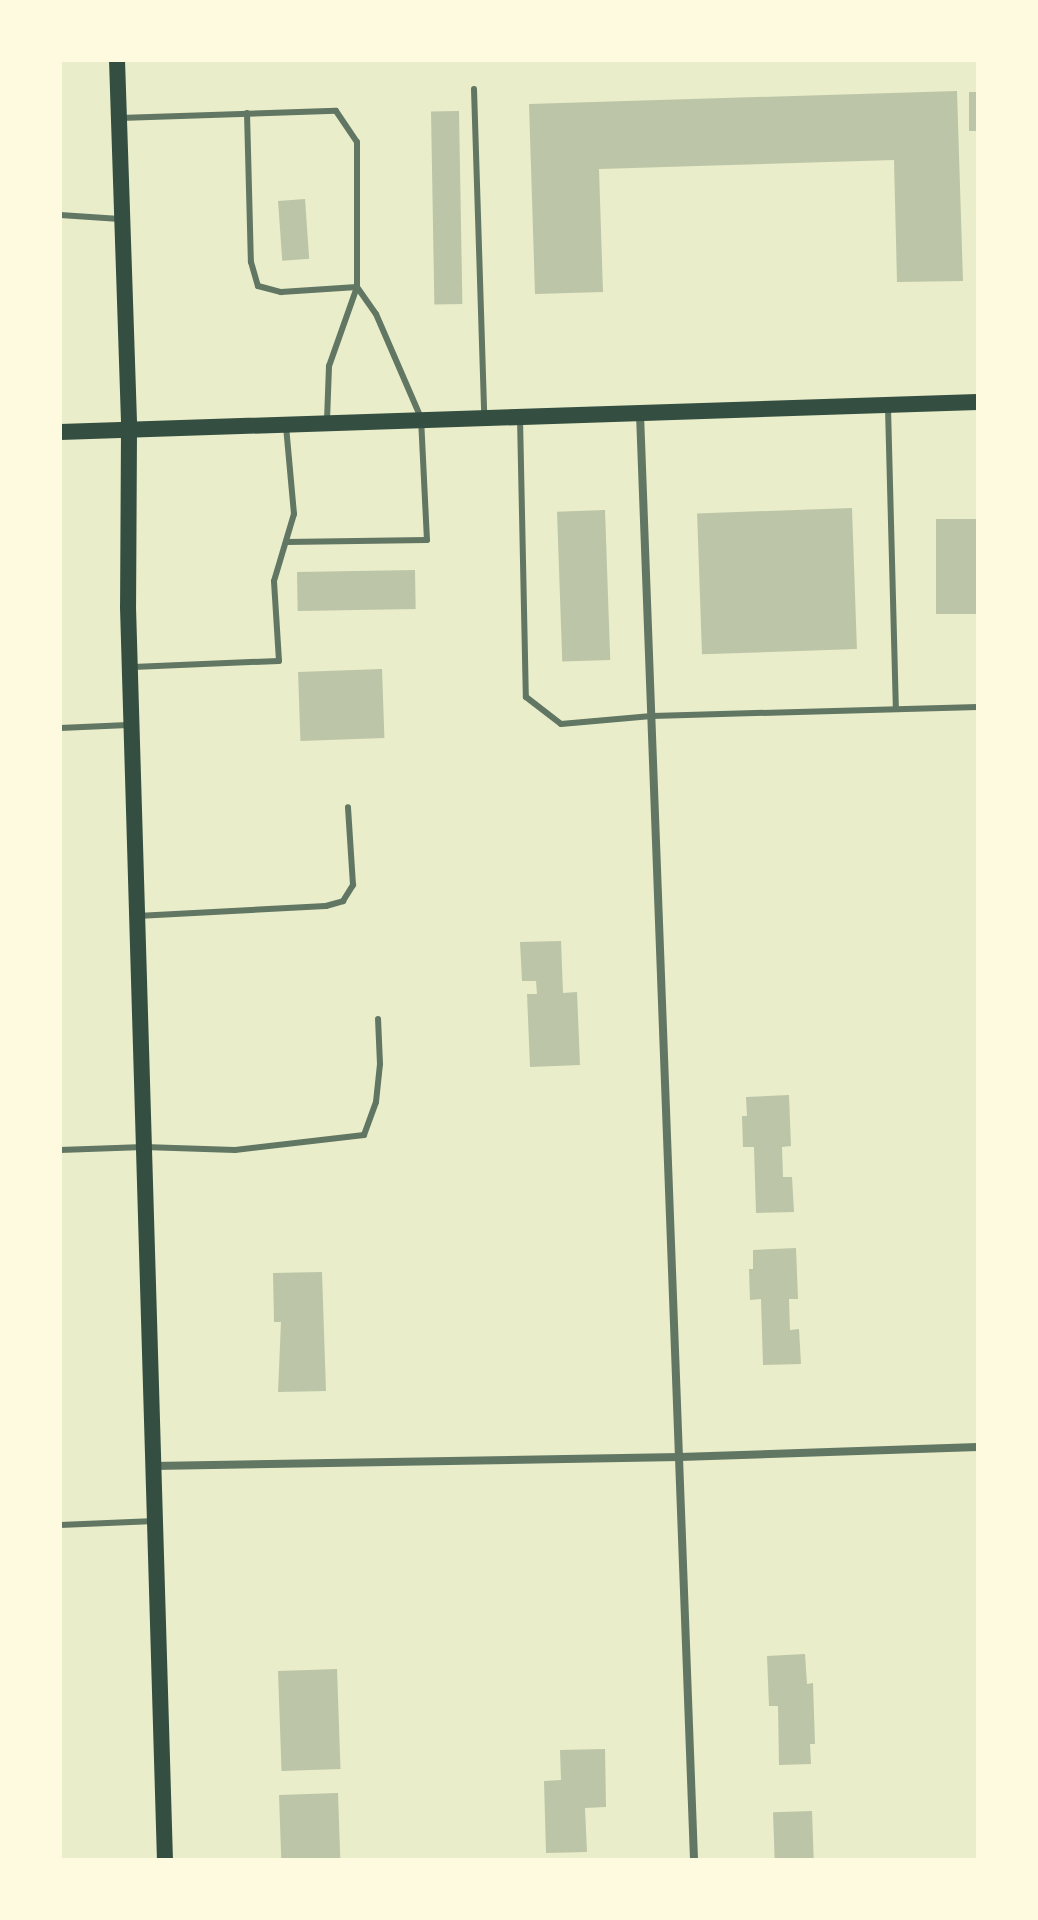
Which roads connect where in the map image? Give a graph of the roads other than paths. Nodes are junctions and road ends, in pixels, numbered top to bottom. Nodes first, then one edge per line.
1 (117, 60) edge
2 (474, 89) dead end
3 (247, 113) junction
4 (119, 118) junction
5 (60, 215) edge
6 (122, 219) junction
7 (357, 287) junction
8 (978, 402) edge
9 (888, 405) junction
10 (520, 414) junction
11 (640, 414) junction
12 (484, 415) junction
13 (421, 418) junction
14 (327, 421) junction
15 (286, 423) junction
16 (129, 429) junction
17 (60, 432) edge
18 (286, 542) junction
19 (130, 667) junction
20 (978, 707) edge
21 (896, 709) junction
22 (652, 716) junction
23 (131, 725) junction
24 (60, 728) edge
25 (348, 807) dead end
26 (137, 916) junction
27 (378, 1019) dead end
28 (144, 1147) junction
29 (60, 1150) edge
30 (978, 1447) edge
31 (680, 1457) junction
32 (153, 1466) junction
33 (155, 1521) junction
34 (60, 1525) edge
35 (165, 1860) edge
36 (694, 1860) edge

1 - 4 main road
2 - 12 lane
3 - 4 lane
3 - 7 lane
3 - 7 lane
4 - 6 main road
5 - 6 lane
6 - 16 main road
7 - 13 lane
7 - 14 lane
8 - 9 main road
9 - 11 main road
9 - 21 lane
10 - 11 main road
10 - 12 main road
10 - 22 lane
11 - 22 street
12 - 13 main road
13 - 14 main road
13 - 18 lane
14 - 15 main road
15 - 16 main road
15 - 18 lane
16 - 17 main road
16 - 19 main road
18 - 19 lane
19 - 23 main road
20 - 21 lane
21 - 22 lane
22 - 31 street
23 - 24 lane
23 - 26 main road
25 - 26 lane
26 - 28 main road
27 - 28 lane
28 - 29 lane
28 - 32 main road
30 - 31 street
31 - 32 street
31 - 36 street
32 - 33 main road
33 - 34 lane
33 - 35 main road

